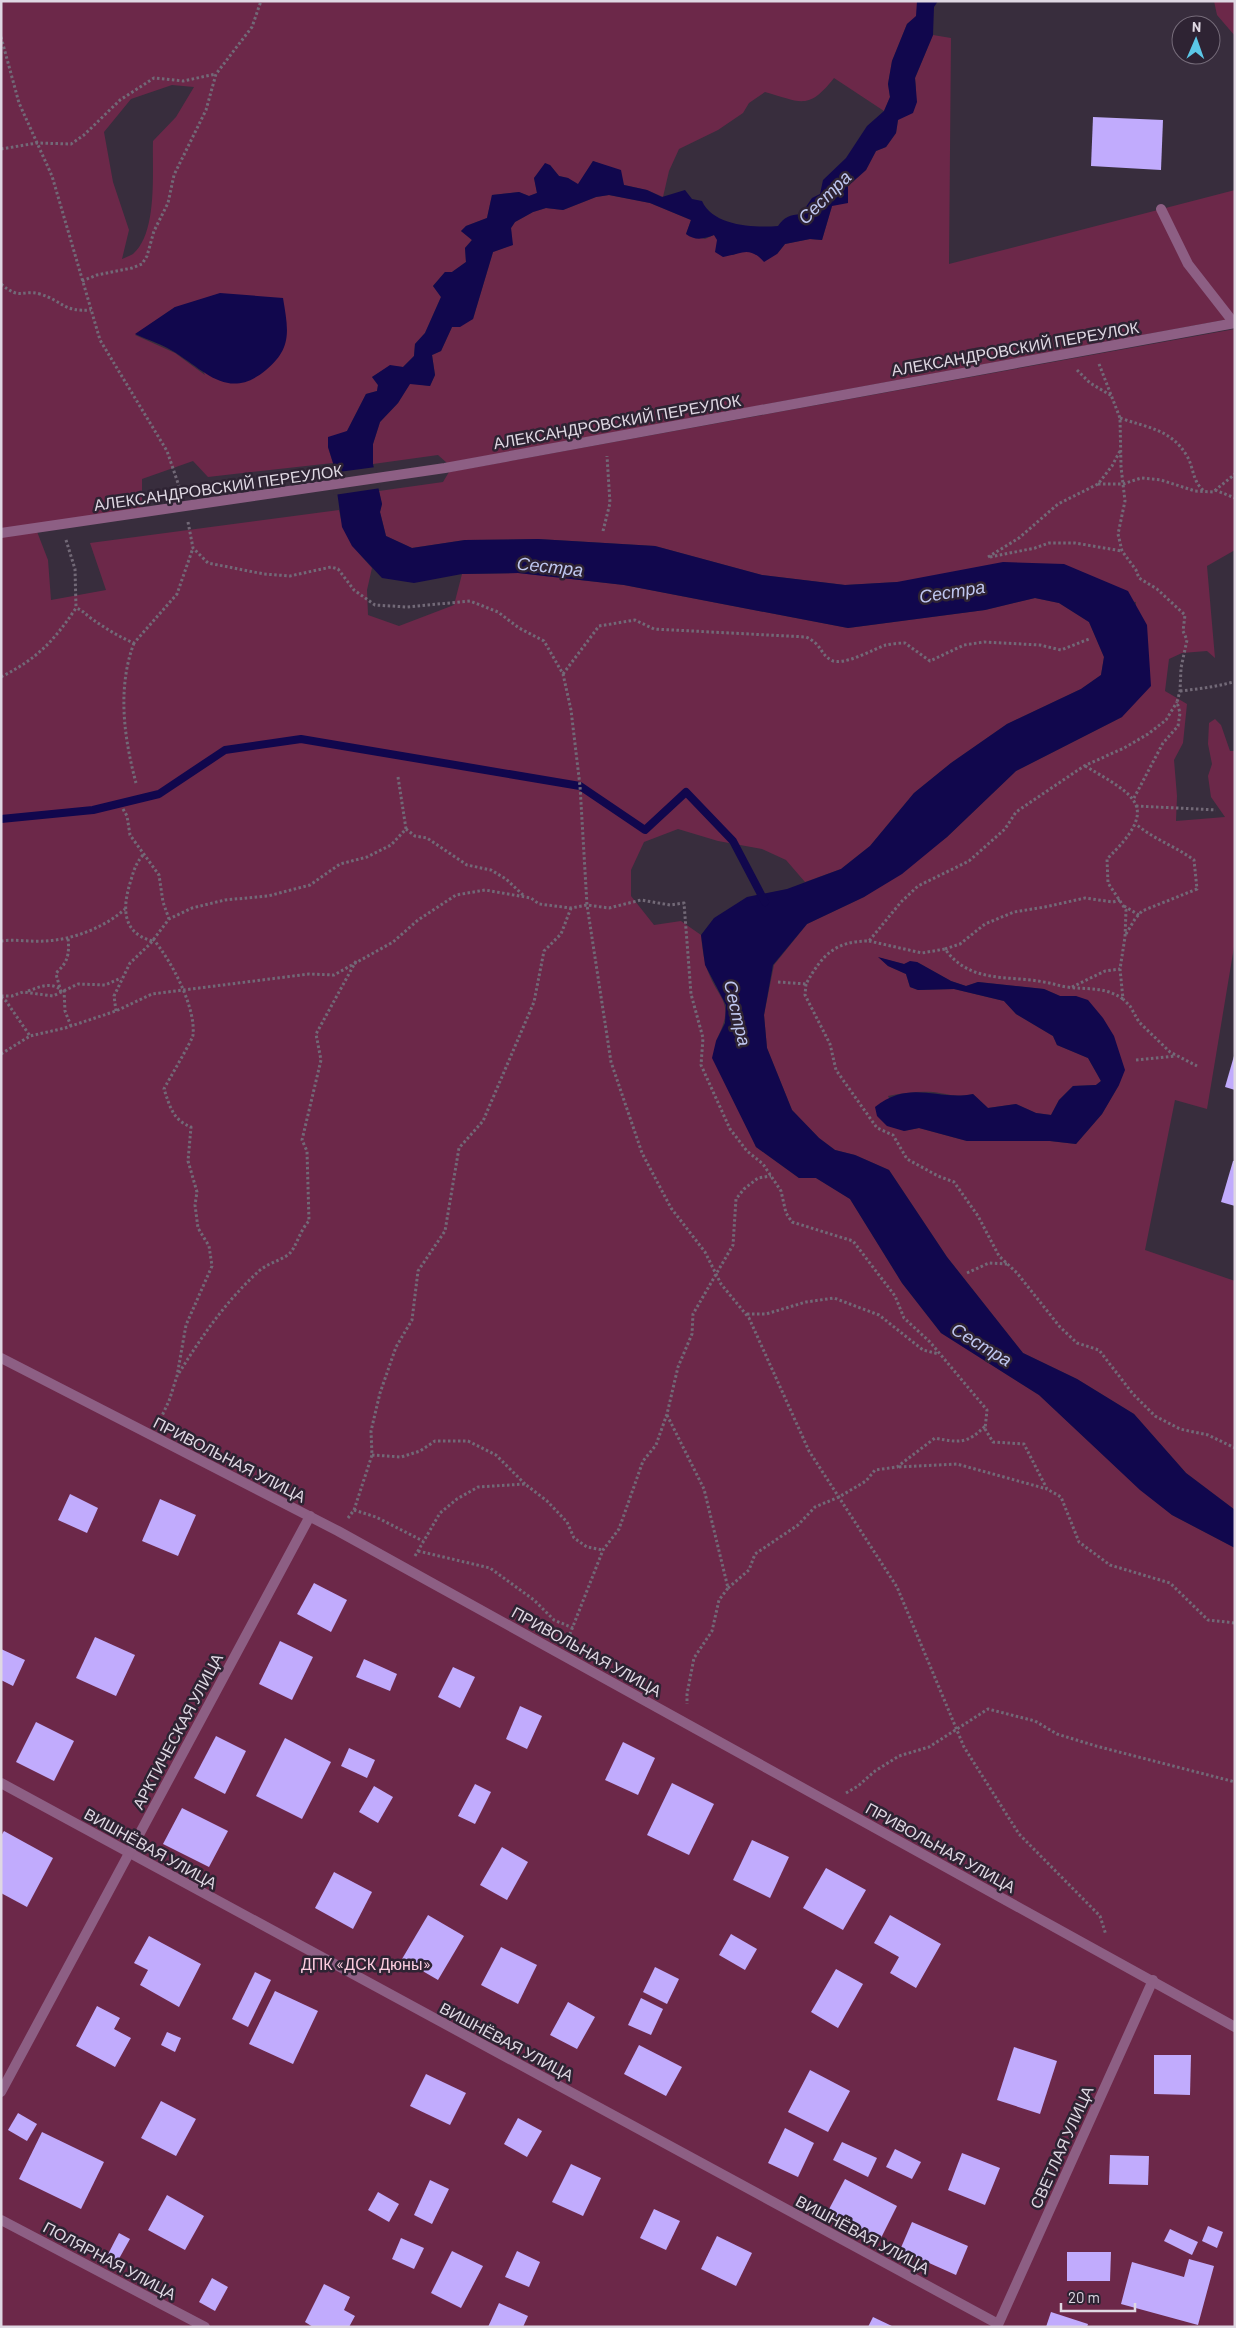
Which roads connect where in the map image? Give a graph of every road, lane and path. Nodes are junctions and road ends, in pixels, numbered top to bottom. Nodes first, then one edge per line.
1 (262, 1) edge
2 (1, 37) edge
3 (216, 74) junction
4 (37, 144) junction
5 (1, 149) edge
6 (1162, 209) dead end
7 (82, 281) junction
8 (1, 284) edge
9 (91, 310) junction
10 (1234, 323) edge
11 (1095, 349) junction
12 (1071, 353) junction
13 (1113, 396) junction
14 (1120, 418) junction
15 (609, 438) junction
16 (1121, 448) junction
17 (1235, 474) edge
18 (1098, 484) junction
19 (1123, 484) junction
20 (1215, 490) junction
21 (1205, 492) junction
22 (1235, 498) edge
23 (187, 507) junction
24 (60, 525) junction
25 (603, 531) dead end
26 (1, 533) edge
27 (194, 548) junction
28 (1122, 551) junction
29 (76, 608) junction
30 (1089, 639) dead end
31 (134, 643) junction
32 (563, 674) junction
33 (1, 677) edge
34 (1233, 682) dead end
35 (1180, 691) junction
36 (1177, 702) junction
37 (1084, 766) junction
38 (398, 776) dead end
39 (136, 783) dead end
40 (1134, 798) junction
41 (1136, 806) junction
42 (123, 809) dead end
43 (1216, 810) dead end
44 (1136, 824) junction
45 (406, 829) junction
46 (143, 855) junction
47 (523, 896) junction
48 (1120, 900) junction
49 (587, 905) junction
50 (1124, 906) junction
51 (571, 908) junction
52 (124, 909) junction
53 (1139, 915) junction
54 (169, 919) junction
55 (1125, 937) junction
56 (68, 938) junction
57 (152, 940) junction
58 (1, 941) edge
59 (869, 941) junction
60 (945, 949) junction
61 (356, 961) junction
62 (1120, 969) junction
63 (122, 977) junction
64 (778, 982) dead end
65 (806, 984) junction
66 (1071, 988) junction
67 (62, 990) junction
68 (184, 990) junction
69 (27, 992) junction
70 (1, 996) edge
71 (1123, 999) junction
72 (116, 1011) junction
73 (71, 1026) junction
74 (30, 1036) junction
75 (1, 1054) edge
76 (1177, 1056) junction
77 (1136, 1060) dead end
78 (1197, 1066) dead end
79 (771, 1176) junction
80 (1008, 1264) junction
81 (967, 1273) dead end
82 (714, 1274) junction
83 (746, 1314) junction
84 (940, 1355) junction
85 (1, 1358) edge
86 (177, 1376) junction
87 (667, 1414) junction
88 (986, 1424) junction
89 (152, 1436) junction
90 (1235, 1448) edge
91 (372, 1455) junction
92 (897, 1467) junction
93 (525, 1484) junction
94 (1047, 1489) junction
95 (839, 1497) junction
96 (354, 1510) junction
97 (310, 1516) junction
98 (338, 1531) junction
99 (423, 1540) junction
100 (603, 1550) junction
101 (418, 1551) junction
102 (407, 1569) junction
103 (728, 1588) junction
104 (1235, 1624) edge
105 (573, 1628) junction
106 (561, 1654) junction
107 (687, 1724) junction
108 (957, 1730) junction
109 (1235, 1782) edge
110 (1, 1783) edge
111 (829, 1802) junction
112 (128, 1853) junction
113 (1107, 1937) dead end
114 (1153, 1980) junction
115 (1235, 2027) edge
116 (1, 2092) edge
117 (1, 2220) edge
118 (998, 2325) edge
119 (205, 2327) edge

1 - 3 path
2 - 4 path
3 - 4 path
3 - 7 path
4 - 5 path
4 - 7 path
6 - 10 street
7 - 9 path
8 - 9 path
9 - 23 path
10 - 11 street, АЛЕКСАНДРОВСКИЙ ПЕРЕУЛОК
11 - 12 street, АЛЕКСАНДРОВСКИЙ ПЕРЕУЛОК
11 - 13 path
12 - 13 path
12 - 15 street, АЛЕКСАНДРОВСКИЙ ПЕРЕУЛОК
13 - 14 path
14 - 16 path
14 - 21 path
15 - 23 street, АЛЕКСАНДРОВСКИЙ ПЕРЕУЛОК
15 - 25 path
16 - 18 path
16 - 19 path
17 - 20 path
18 - 19 path
18 - 28 path
19 - 21 path
19 - 28 path
20 - 21 path
20 - 22 path
23 - 24 street, АЛЕКСАНДРОВСКИЙ ПЕРЕУЛОК
23 - 27 path
24 - 26 street, АЛЕКСАНДРОВСКИЙ ПЕРЕУЛОК
24 - 29 path
27 - 31 path
27 - 32 path
28 - 35 path
29 - 31 path
29 - 33 path
30 - 32 path
31 - 39 path
32 - 49 path
34 - 35 path
35 - 36 path
36 - 37 path
36 - 40 path
37 - 40 path
37 - 59 path
38 - 45 path
40 - 41 path
41 - 43 path
41 - 44 path
42 - 46 path
44 - 48 path
44 - 53 path
45 - 47 path
45 - 54 path
46 - 52 path
46 - 54 path
47 - 51 path
47 - 61 path
48 - 50 path
48 - 60 path
49 - 51 path
49 - 79 path
49 - 82 path
50 - 53 path
50 - 55 path
51 - 91 path
52 - 56 path
52 - 57 path
53 - 55 path
54 - 57 path
55 - 62 path
56 - 58 path
56 - 67 path
57 - 63 path
57 - 68 path
59 - 60 path
59 - 65 path
60 - 66 path
61 - 68 path
61 - 86 path
62 - 66 path
62 - 71 path
63 - 67 path
63 - 72 path
64 - 65 path
65 - 80 path
66 - 71 path
67 - 69 path
67 - 69 path
67 - 73 path
68 - 72 path
68 - 86 path
69 - 70 path
70 - 74 path
71 - 76 path
72 - 73 path
73 - 74 path
74 - 75 path
76 - 77 path
76 - 78 path
79 - 82 path
79 - 84 path
80 - 81 path
80 - 90 path
82 - 83 path
82 - 87 path
83 - 84 path
83 - 95 path
84 - 88 path
85 - 89 street, ПРИВОЛЬНАЯ УЛИЦА
86 - 89 path
87 - 100 path
87 - 103 path
88 - 92 path
88 - 94 path
89 - 97 street, ПРИВОЛЬНАЯ УЛИЦА
91 - 93 path
91 - 96 path
92 - 94 path
92 - 95 path
93 - 99 path
93 - 100 path
94 - 104 path
95 - 103 path
95 - 108 path
96 - 98 path
96 - 99 path
97 - 98 street, ПРИВОЛЬНАЯ УЛИЦА
97 - 112 street, АРКТИЧЕСКАЯ УЛИЦА
98 - 102 street, ПРИВОЛЬНАЯ УЛИЦА
99 - 101 path
100 - 105 path
101 - 102 path
101 - 105 path
102 - 106 street, ПРИВОЛЬНАЯ УЛИЦА
103 - 107 path
105 - 106 path
106 - 107 street, ПРИВОЛЬНАЯ УЛИЦА
107 - 111 street, ПРИВОЛЬНАЯ УЛИЦА
108 - 109 path
108 - 111 path
108 - 113 path
110 - 112 street, ВИШНЁВАЯ УЛИЦА
111 - 114 street, ПРИВОЛЬНАЯ УЛИЦА
112 - 116 street, АРКТИЧЕСКАЯ УЛИЦА
112 - 118 street, ВИШНЁВАЯ УЛИЦА
114 - 115 street, ПРИВОЛЬНАЯ УЛИЦА
114 - 118 street, СВЕТЛАЯ УЛИЦА
117 - 119 street, ПОЛЯРНАЯ УЛИЦА

